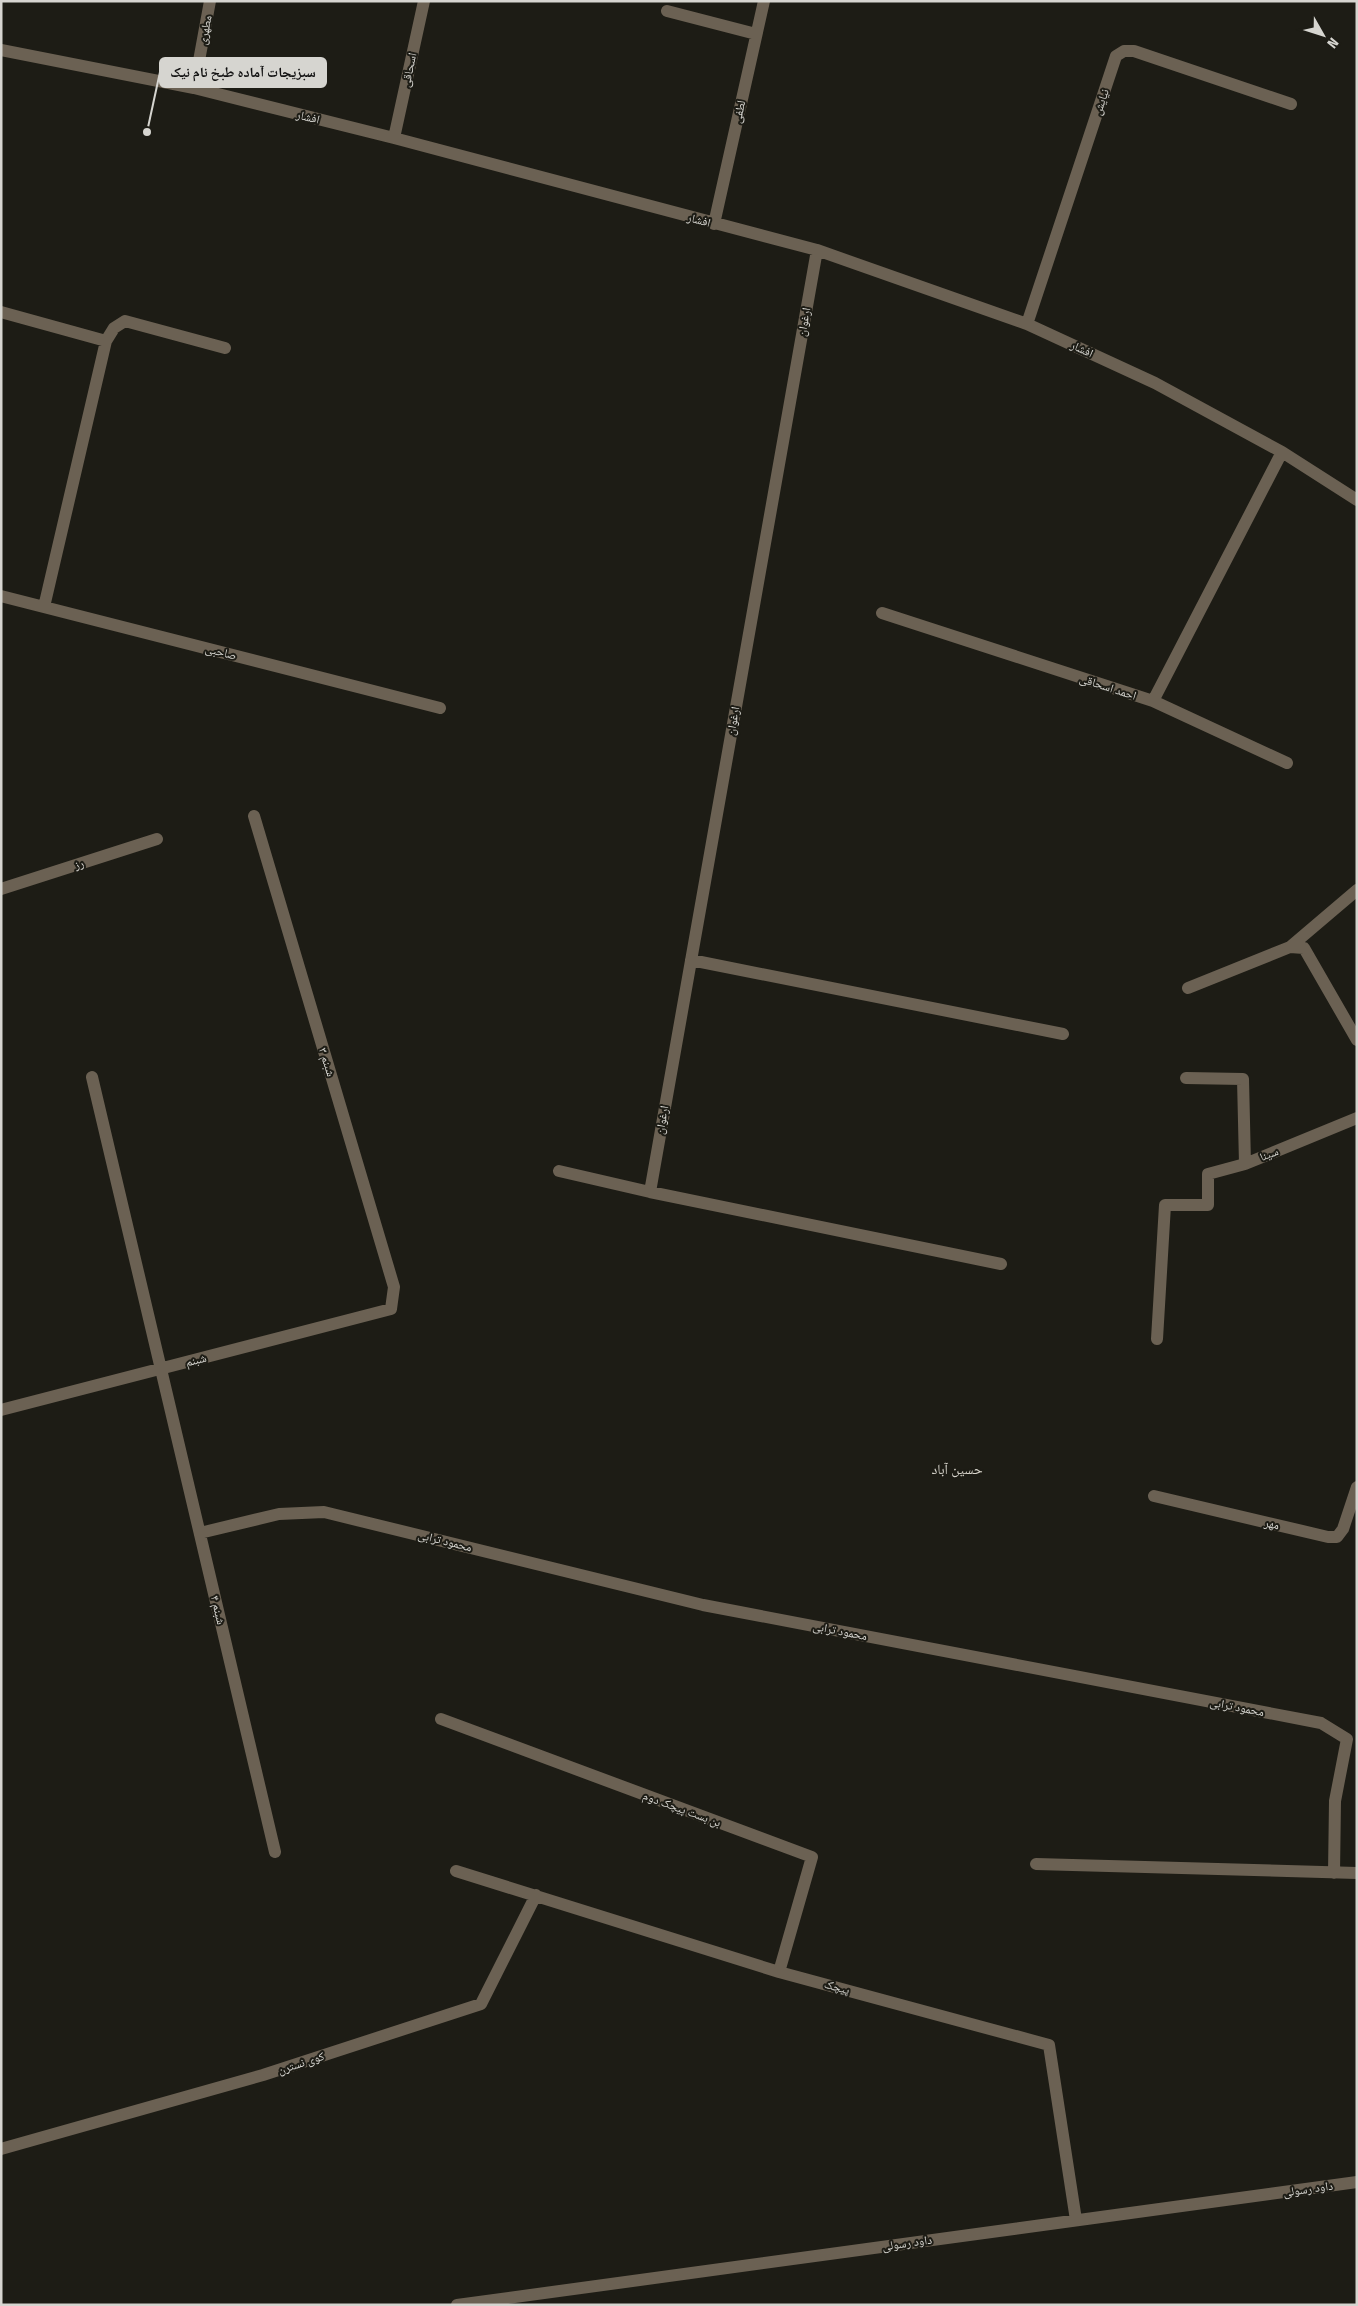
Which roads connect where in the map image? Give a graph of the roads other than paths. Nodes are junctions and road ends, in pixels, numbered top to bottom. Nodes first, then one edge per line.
1 (210, 1) edge
2 (424, 1) edge
3 (764, 1) edge
4 (667, 11) dead end
5 (756, 34) junction
6 (1, 50) edge
7 (194, 88) junction
8 (1291, 104) dead end
9 (394, 138) junction
10 (714, 224) junction
11 (817, 250) junction
12 (1, 312) edge
13 (1027, 324) junction
14 (106, 341) junction
15 (225, 348) dead end
16 (1282, 452) junction
17 (1357, 500) edge
18 (1, 596) edge
19 (44, 607) junction
20 (882, 613) dead end
21 (1153, 701) junction
22 (440, 708) dead end
23 (1287, 762) dead end
24 (254, 816) dead end
25 (157, 839) dead end
26 (1, 889) edge
27 (1357, 890) edge
28 (1290, 947) junction
29 (691, 960) junction
30 (1188, 988) dead end
31 (1063, 1034) dead end
32 (1357, 1040) edge
33 (92, 1076) dead end
34 (1186, 1078) dead end
35 (1357, 1118) edge
36 (1245, 1164) junction
37 (559, 1171) dead end
38 (650, 1192) junction
39 (1001, 1264) dead end
40 (391, 1309) joint
41 (1157, 1339) dead end
42 (161, 1369) junction
43 (1, 1410) edge
44 (1357, 1487) edge
45 (1154, 1496) dead end
46 (200, 1533) junction
47 (441, 1719) dead end
48 (275, 1852) dead end
49 (1036, 1864) dead end
50 (456, 1870) dead end
51 (1334, 1873) junction
52 (1357, 1873) edge
53 (536, 1895) junction
54 (779, 1972) junction
55 (1, 2149) edge
56 (1357, 2182) edge
57 (1076, 2220) junction
58 (458, 2305) edge

1 - 7 street, مطهری
2 - 9 street, اسحاقی
3 - 5 street, لطفی
4 - 5 street
5 - 10 street, لطفی
6 - 7 street, افشار
7 - 9 street, افشار
8 - 13 street, نیایش
9 - 10 street, افشار
10 - 11 street, افشار
11 - 13 street, افشار
11 - 29 street, ارغوان
12 - 14 street
13 - 16 street, افشار
14 - 15 street
14 - 19 street
16 - 17 street, افشار
16 - 21 street, احمد اسحاقی
18 - 19 street, صاحبی
19 - 22 street, صاحبی
20 - 21 street, احمد اسحاقی
21 - 23 street
24 - 40 street, شبنم ۳
25 - 26 street, رز
27 - 28 street
28 - 30 street
28 - 32 street
29 - 31 street
29 - 38 street, ارغوان
33 - 42 street, شبنم ۴
34 - 36 street
35 - 36 street, سینا
36 - 41 street, سینا
37 - 38 street
38 - 39 street
40 - 42 street, شبنم
42 - 43 street, شبنم
42 - 46 street, شبنم ۴
44 - 45 street, مهر
46 - 48 street, شبنم ۴
46 - 51 street, محمود ترابی
47 - 54 street, بن بست پیچک دوم
49 - 51 street
50 - 53 street, پیچک
51 - 52 street
53 - 54 street, پیچک
53 - 55 street, کوی نسترن
54 - 57 street, پیچک
56 - 57 street, داود رسولی
57 - 58 street, داود رسولی

